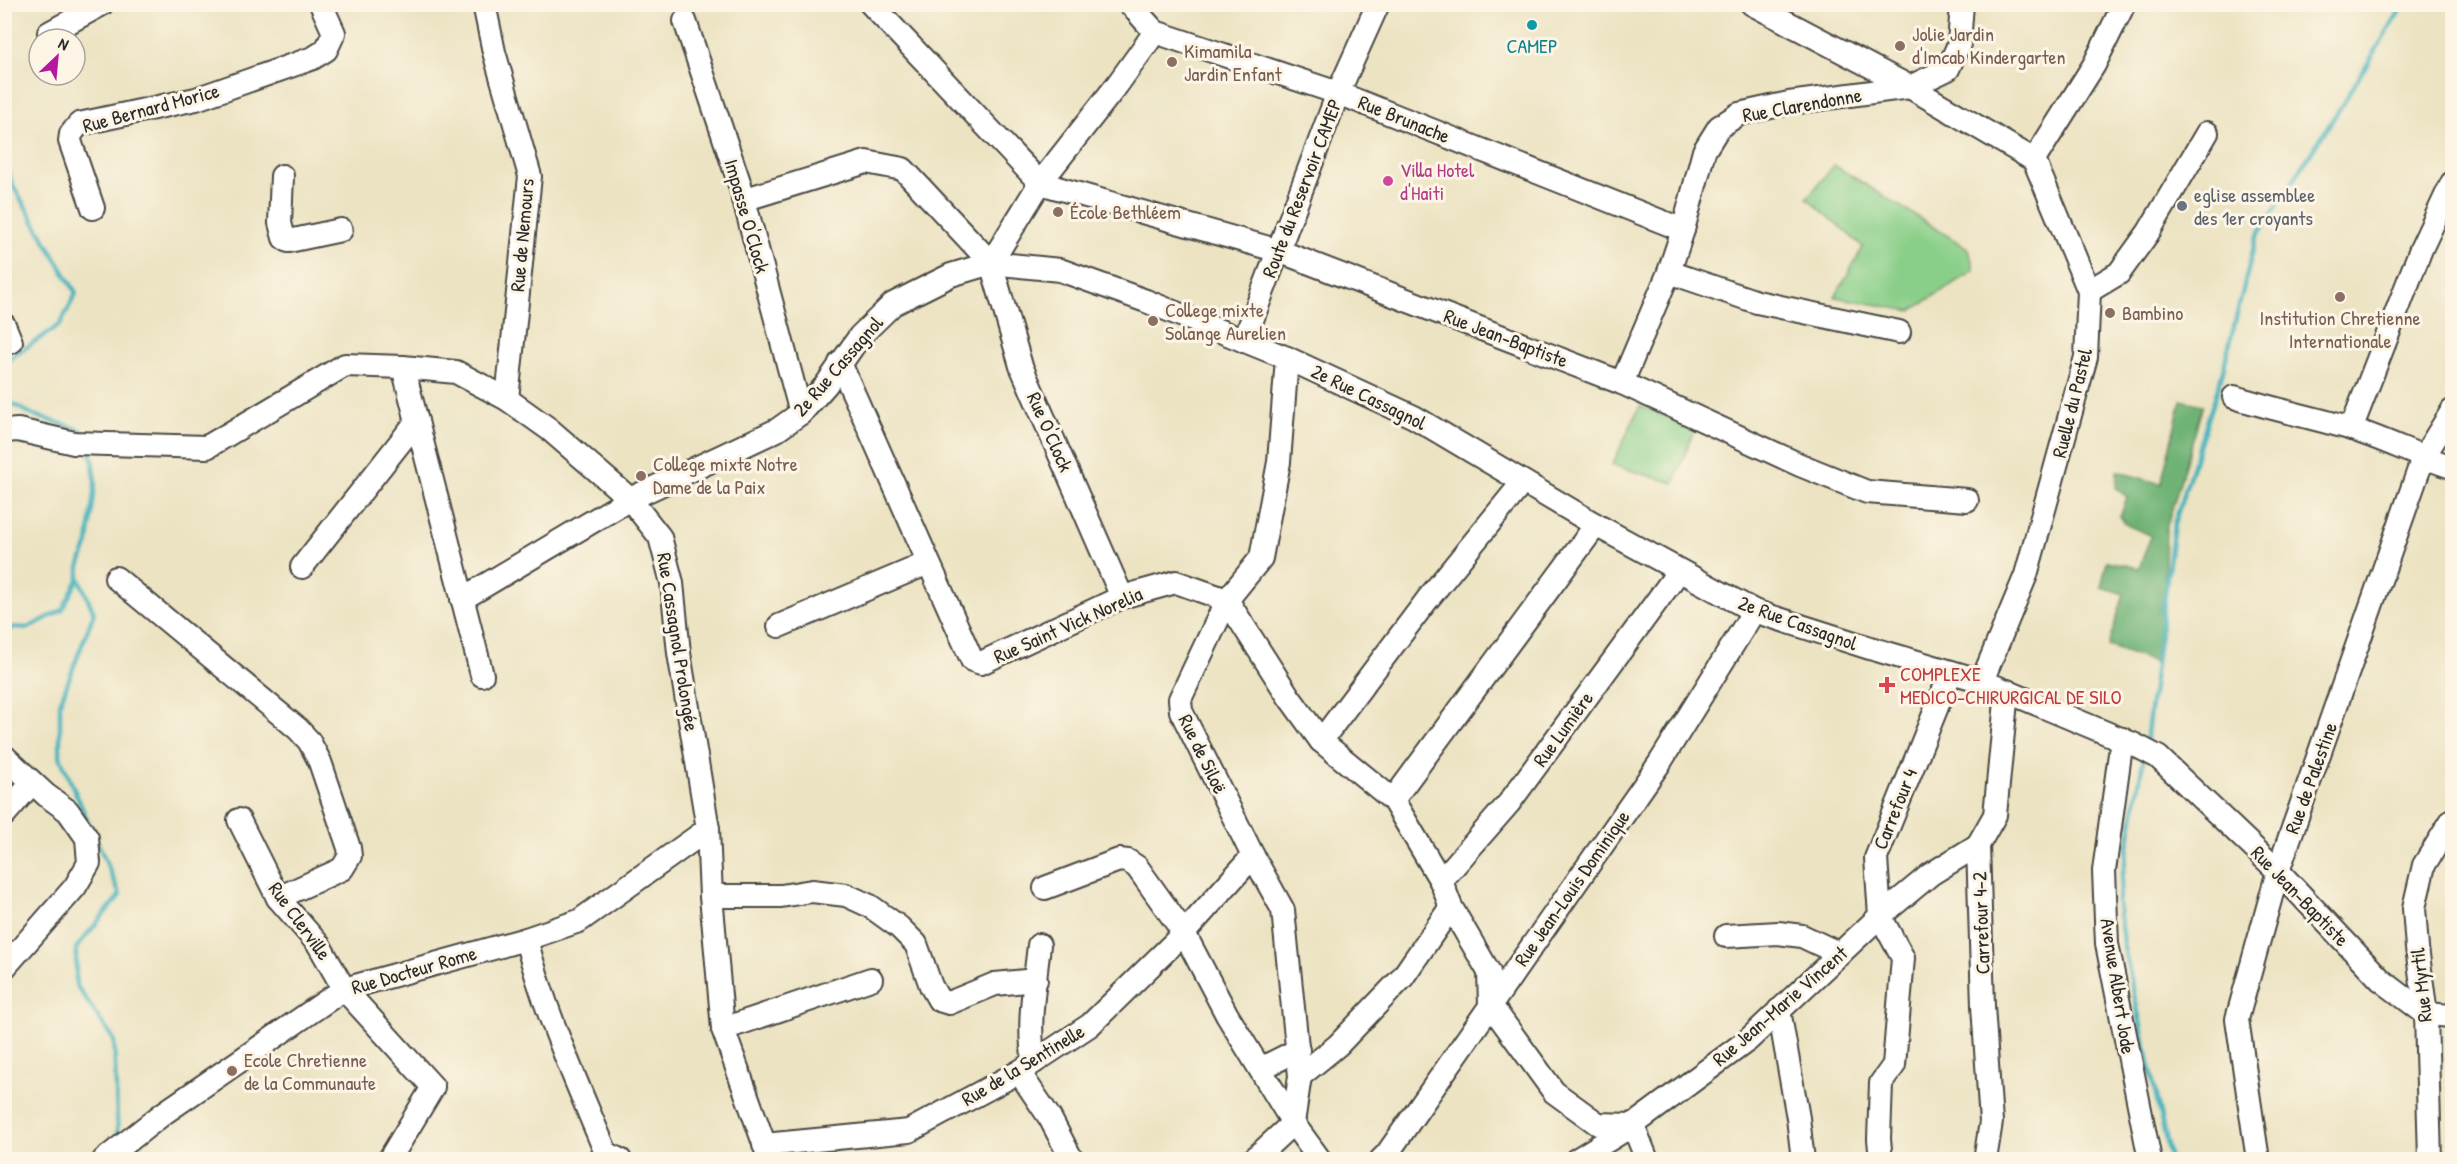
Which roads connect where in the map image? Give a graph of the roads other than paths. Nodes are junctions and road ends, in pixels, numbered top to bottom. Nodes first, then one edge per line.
1 (102, 4) edge
2 (321, 4) edge
3 (484, 4) edge
4 (871, 4) edge
5 (1130, 4) edge
6 (1378, 4) edge
7 (1752, 4) edge
8 (1962, 4) edge
9 (2124, 4) edge
10 (685, 21) dead end
11 (60, 27) edge
12 (1155, 32) junction
13 (1910, 87) junction
14 (1338, 93) junction
15 (2207, 133) dead end
16 (2034, 160) junction
17 (282, 176) dead end
18 (1040, 183) junction
19 (2452, 183) edge
20 (743, 200) junction
21 (93, 208) dead end
22 (341, 230) dead end
23 (1683, 230) junction
24 (1279, 250) junction
25 (992, 263) junction
26 (1669, 272) junction
27 (2090, 291) junction
28 (1899, 332) dead end
29 (1244, 341) junction
30 (1287, 357) junction
31 (840, 363) junction
32 (403, 367) junction
33 (1622, 383) junction
34 (2234, 397) dead end
35 (507, 399) junction
36 (2452, 411) edge
37 (801, 413) junction
38 (417, 421) junction
39 (2351, 429) junction
40 (4, 431) edge
41 (2423, 458) junction
42 (2452, 467) edge
43 (1523, 482) junction
44 (630, 499) junction
45 (1967, 500) dead end
46 (1596, 525) junction
47 (928, 563) junction
48 (302, 567) dead end
49 (1678, 571) junction
50 (116, 578) dead end
51 (1122, 597) junction
52 (462, 599) junction
53 (1227, 600) junction
54 (1754, 611) junction
55 (779, 626) dead end
56 (1951, 672) junction
57 (482, 675) dead end
58 (1982, 681) junction
59 (2007, 691) junction
60 (1321, 741) junction
61 (2129, 742) junction
62 (4, 756) edge
63 (32, 783) junction
64 (1393, 800) junction
65 (4, 815) edge
66 (239, 820) dead end
67 (2452, 820) edge
68 (708, 829) junction
69 (1978, 845) junction
70 (1253, 856) junction
71 (2278, 872) junction
72 (1441, 881) junction
73 (1045, 888) dead end
74 (711, 896) junction
75 (279, 898) junction
76 (1451, 907) junction
77 (1880, 916) junction
78 (1184, 933) junction
79 (1726, 936) dead end
80 (526, 939) junction
81 (1039, 945) dead end
82 (1840, 954) junction
83 (4, 968) edge
84 (871, 979) dead end
85 (1036, 980) junction
86 (344, 989) junction
87 (1490, 1004) junction
88 (1779, 1010) junction
89 (2426, 1014) junction
90 (2452, 1016) edge
91 (723, 1029) junction
92 (1298, 1050) junction
93 (1027, 1067) junction
94 (1260, 1069) junction
95 (1300, 1076) junction
96 (1293, 1123) junction
97 (1633, 1125) junction
98 (767, 1152) edge
99 (1062, 1156) edge
100 (104, 1160) edge
101 (389, 1160) edge
102 (620, 1160) edge
103 (1253, 1160) edge
104 (1320, 1160) edge
105 (1382, 1160) edge
106 (1575, 1160) edge
107 (1647, 1160) edge
108 (1803, 1160) edge
109 (1881, 1160) edge
110 (1985, 1160) edge
111 (2150, 1160) edge
112 (2258, 1160) edge
113 (2430, 1160) edge

1 - 11 street
2 - 21 street, Rue Bernard Morice
3 - 35 street, Rue de Nemours
4 - 18 street
5 - 12 street, Rue Brunache
6 - 14 street, Route du Reservoir CAMEP
7 - 13 street
8 - 13 street, Rue Clarendonne
9 - 16 street
10 - 20 street, Impasse O'Clock
12 - 14 street, Rue Brunache
12 - 18 street
13 - 16 street
13 - 23 street, Rue Clarendonne
14 - 23 street, Rue Brunache
14 - 24 street, Route du Reservoir CAMEP
15 - 27 street
16 - 27 street, Ruelle du Pastel
17 - 22 street
18 - 24 street, Rue Jean-Baptiste
18 - 25 street
19 - 39 street
20 - 25 street
20 - 37 street, Impasse O'Clock
23 - 26 street, Rue Clarendonne
24 - 29 street, Route du Reservoir CAMEP
24 - 33 street, Rue Jean-Baptiste
25 - 29 street, 2e Rue Cassagnol
25 - 31 street, 2e Rue Cassagnol
25 - 51 street, Rue O'Clock
26 - 28 street
26 - 33 street, Rue Clarendonne
27 - 58 street, Ruelle du Pastel
29 - 30 street, 2e Rue Cassagnol
30 - 43 street, 2e Rue Cassagnol
30 - 53 street, Rue de Siloë
31 - 37 street, 2e Rue Cassagnol
31 - 47 street, Rue Saint Vick Norelia
32 - 35 street, Rue Cassagnol Prolongée
32 - 38 street
32 - 40 street, Rue Cassagnol Prolongée
33 - 45 street, Rue Jean-Baptiste
34 - 39 street
35 - 44 street, Rue Cassagnol Prolongée
36 - 41 street, Rue de Palestine
37 - 44 street, 2e Rue Cassagnol
38 - 48 street
38 - 52 street
39 - 41 street
41 - 42 street
41 - 71 street, Rue de Palestine
43 - 46 street, 2e Rue Cassagnol
43 - 60 street
44 - 52 street, 2e Rue Cassagnol
44 - 68 street, Rue Cassagnol Prolongée
46 - 49 street, 2e Rue Cassagnol
46 - 64 street
47 - 51 street, Rue Saint Vick Norelia
47 - 55 street
49 - 54 street, 2e Rue Cassagnol
49 - 72 street, Rue Lumière
50 - 75 street
51 - 53 street, Rue Saint Vick Norelia
52 - 57 street
53 - 60 street
53 - 70 street, Rue de Siloë
54 - 56 street, 2e Rue Cassagnol
54 - 87 street, Rue Jean-Louis Dominique
56 - 58 street, 2e Rue Cassagnol
56 - 77 street, Carrefour 4
58 - 59 street, 2e Rue Cassagnol
59 - 61 street, 2e Rue Cassagnol
59 - 69 street, Carrefour 4-2
60 - 64 street
61 - 71 street, Rue Jean-Baptiste
61 - 111 street, Avenue Albert Jode
62 - 63 street
63 - 65 street
63 - 83 street
64 - 72 street
66 - 75 street, Rue Clerville
67 - 89 street, Rue Myrtil
68 - 74 street, Rue Cassagnol Prolongée
68 - 80 street, Rue Docteur Rome
69 - 77 street, Rue Jean-Marie Vincent
69 - 110 street, Carrefour 4-2
70 - 78 street, Rue de la Sentinelle
70 - 92 street, Rue de Siloë
71 - 89 street, Rue Jean-Baptiste
71 - 112 street, Rue de Palestine
72 - 76 street
73 - 78 street
74 - 85 street
74 - 91 street, Rue Cassagnol Prolongée
75 - 86 street, Rue Clerville
76 - 87 street
76 - 95 street
77 - 82 street, Rue Jean-Marie Vincent
77 - 109 street, Carrefour 4
78 - 93 street, Rue de la Sentinelle
78 - 94 street
79 - 82 street
80 - 86 street, Rue Docteur Rome
80 - 102 street
81 - 85 street
82 - 88 street, Rue Jean-Marie Vincent
84 - 91 street
85 - 93 street
86 - 100 street, Rue Docteur Rome
86 - 101 street, Rue Clerville
87 - 97 street
87 - 105 street, Rue Jean-Louis Dominique
88 - 97 street, Rue Jean-Marie Vincent
88 - 108 street
89 - 90 street
89 - 113 street, Rue Myrtil
91 - 98 street, Rue Cassagnol Prolongée
92 - 94 street
92 - 95 street, Rue de Siloë
93 - 98 street, Rue de la Sentinelle
93 - 99 street
94 - 96 street
95 - 96 street, Rue de Siloë
96 - 103 street
96 - 104 street
97 - 106 street, Rue Jean-Marie Vincent
97 - 107 street

